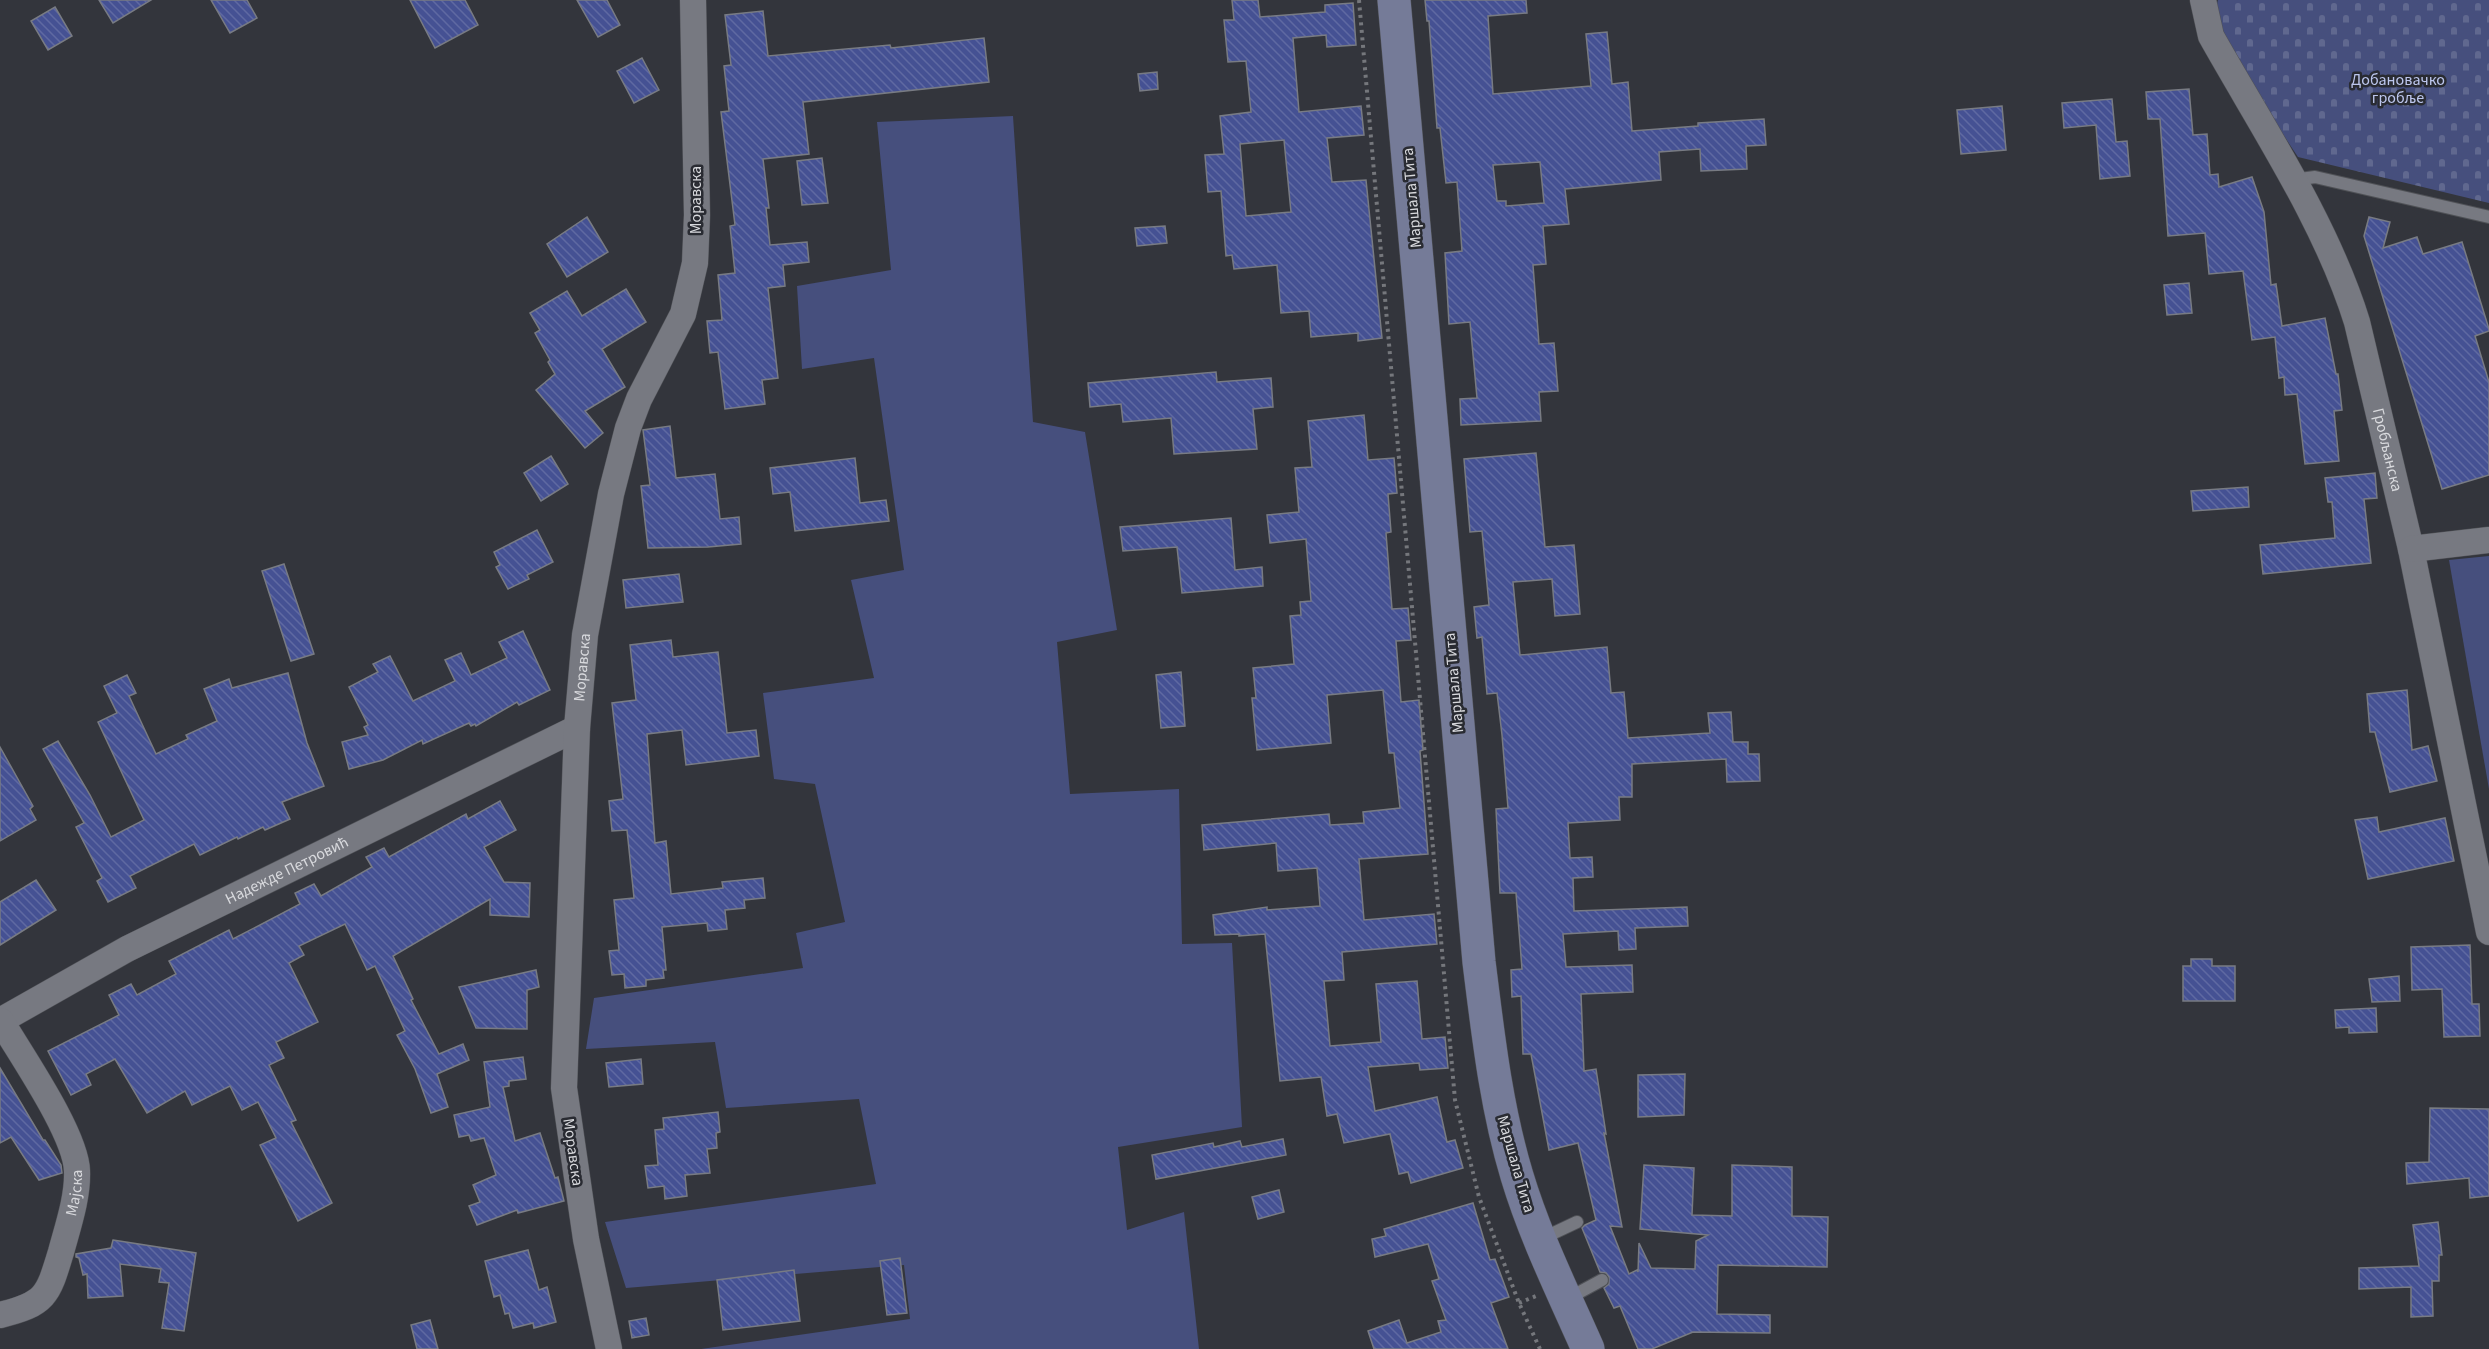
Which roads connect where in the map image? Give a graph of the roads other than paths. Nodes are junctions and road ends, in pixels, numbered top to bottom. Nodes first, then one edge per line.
1 (693, 0) edge
2 (1394, 0) edge
3 (2203, 0) edge
4 (2292, 180) junction
5 (2489, 217) edge
6 (2489, 540) edge
7 (2410, 549) junction
8 (577, 728) junction
9 (2489, 932) edge
10 (0, 1021) edge
11 (1577, 1222) dead end
12 (1540, 1239) junction
13 (1602, 1280) dead end
14 (1566, 1300) junction
15 (0, 1314) edge
16 (609, 1349) edge
17 (1588, 1349) edge

1 - 8 street, Моравска
2 - 12 main road, Маршала Тита
3 - 4 street, Гробљанска
4 - 5 lane
4 - 7 street, Гробљанска
6 - 7 street
7 - 9 street, Гробљанска
8 - 10 street, Надежде Петровић
8 - 16 street, Моравска
10 - 15 street, Мајска
11 - 12 lane
12 - 14 main road, Маршала Тита
13 - 14 lane
14 - 17 main road, Маршала Тита

